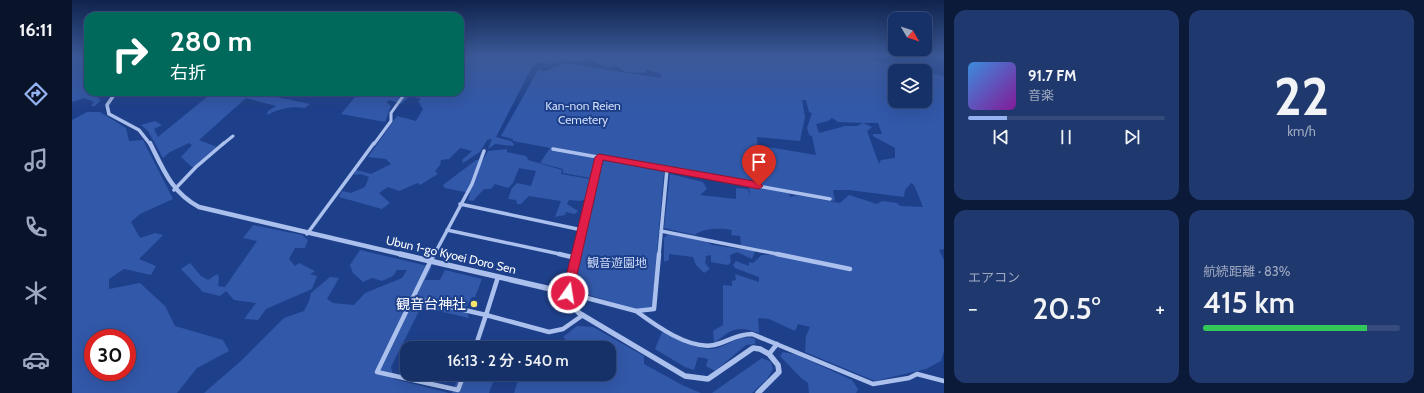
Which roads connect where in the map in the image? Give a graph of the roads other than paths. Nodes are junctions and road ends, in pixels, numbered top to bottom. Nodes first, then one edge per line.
1 (113, 96) edge
2 (403, 96) edge
3 (233, 136) dead end
4 (553, 149) dead end
5 (484, 151) dead end
6 (599, 157) junction
7 (667, 169) junction
8 (174, 190) junction
9 (830, 199) dead end
10 (460, 204) junction
11 (447, 230) junction
12 (582, 230) junction
13 (661, 230) junction
14 (307, 234) junction
15 (576, 258) junction
16 (430, 262) junction
17 (850, 269) dead end
18 (498, 277) junction
19 (568, 293) junction
20 (412, 298) junction
21 (636, 311) junction
22 (486, 315) junction
23 (583, 315) junction
24 (477, 341) edge
25 (777, 344) junction
26 (770, 354) junction
27 (400, 377) edge
28 (418, 381) edge
29 (461, 381) edge
30 (944, 381) edge
31 (758, 393) edge

1 - 8 street, Ubun 1-go Kyoei Doro Sen
2 - 14 street
3 - 8 street
4 - 6 street
5 - 10 street
6 - 7 street
6 - 12 street
7 - 9 street
7 - 13 street
8 - 14 street, Ubun 1-go Kyoei Doro Sen
10 - 11 street
10 - 12 street
11 - 15 street
11 - 16 street
12 - 15 street
13 - 17 street
13 - 21 street
14 - 16 street, Ubun 1-go Kyoei Doro Sen
15 - 19 street
16 - 18 street, Ubun 1-go Kyoei Doro Sen
16 - 20 street
18 - 19 street, Ubun 1-go Kyoei Doro Sen
18 - 22 street
19 - 21 street
19 - 23 street
20 - 22 street
20 - 27 street
21 - 25 street
22 - 23 street
22 - 24 street
23 - 26 street
25 - 26 street
25 - 30 street
26 - 31 street
28 - 29 street

